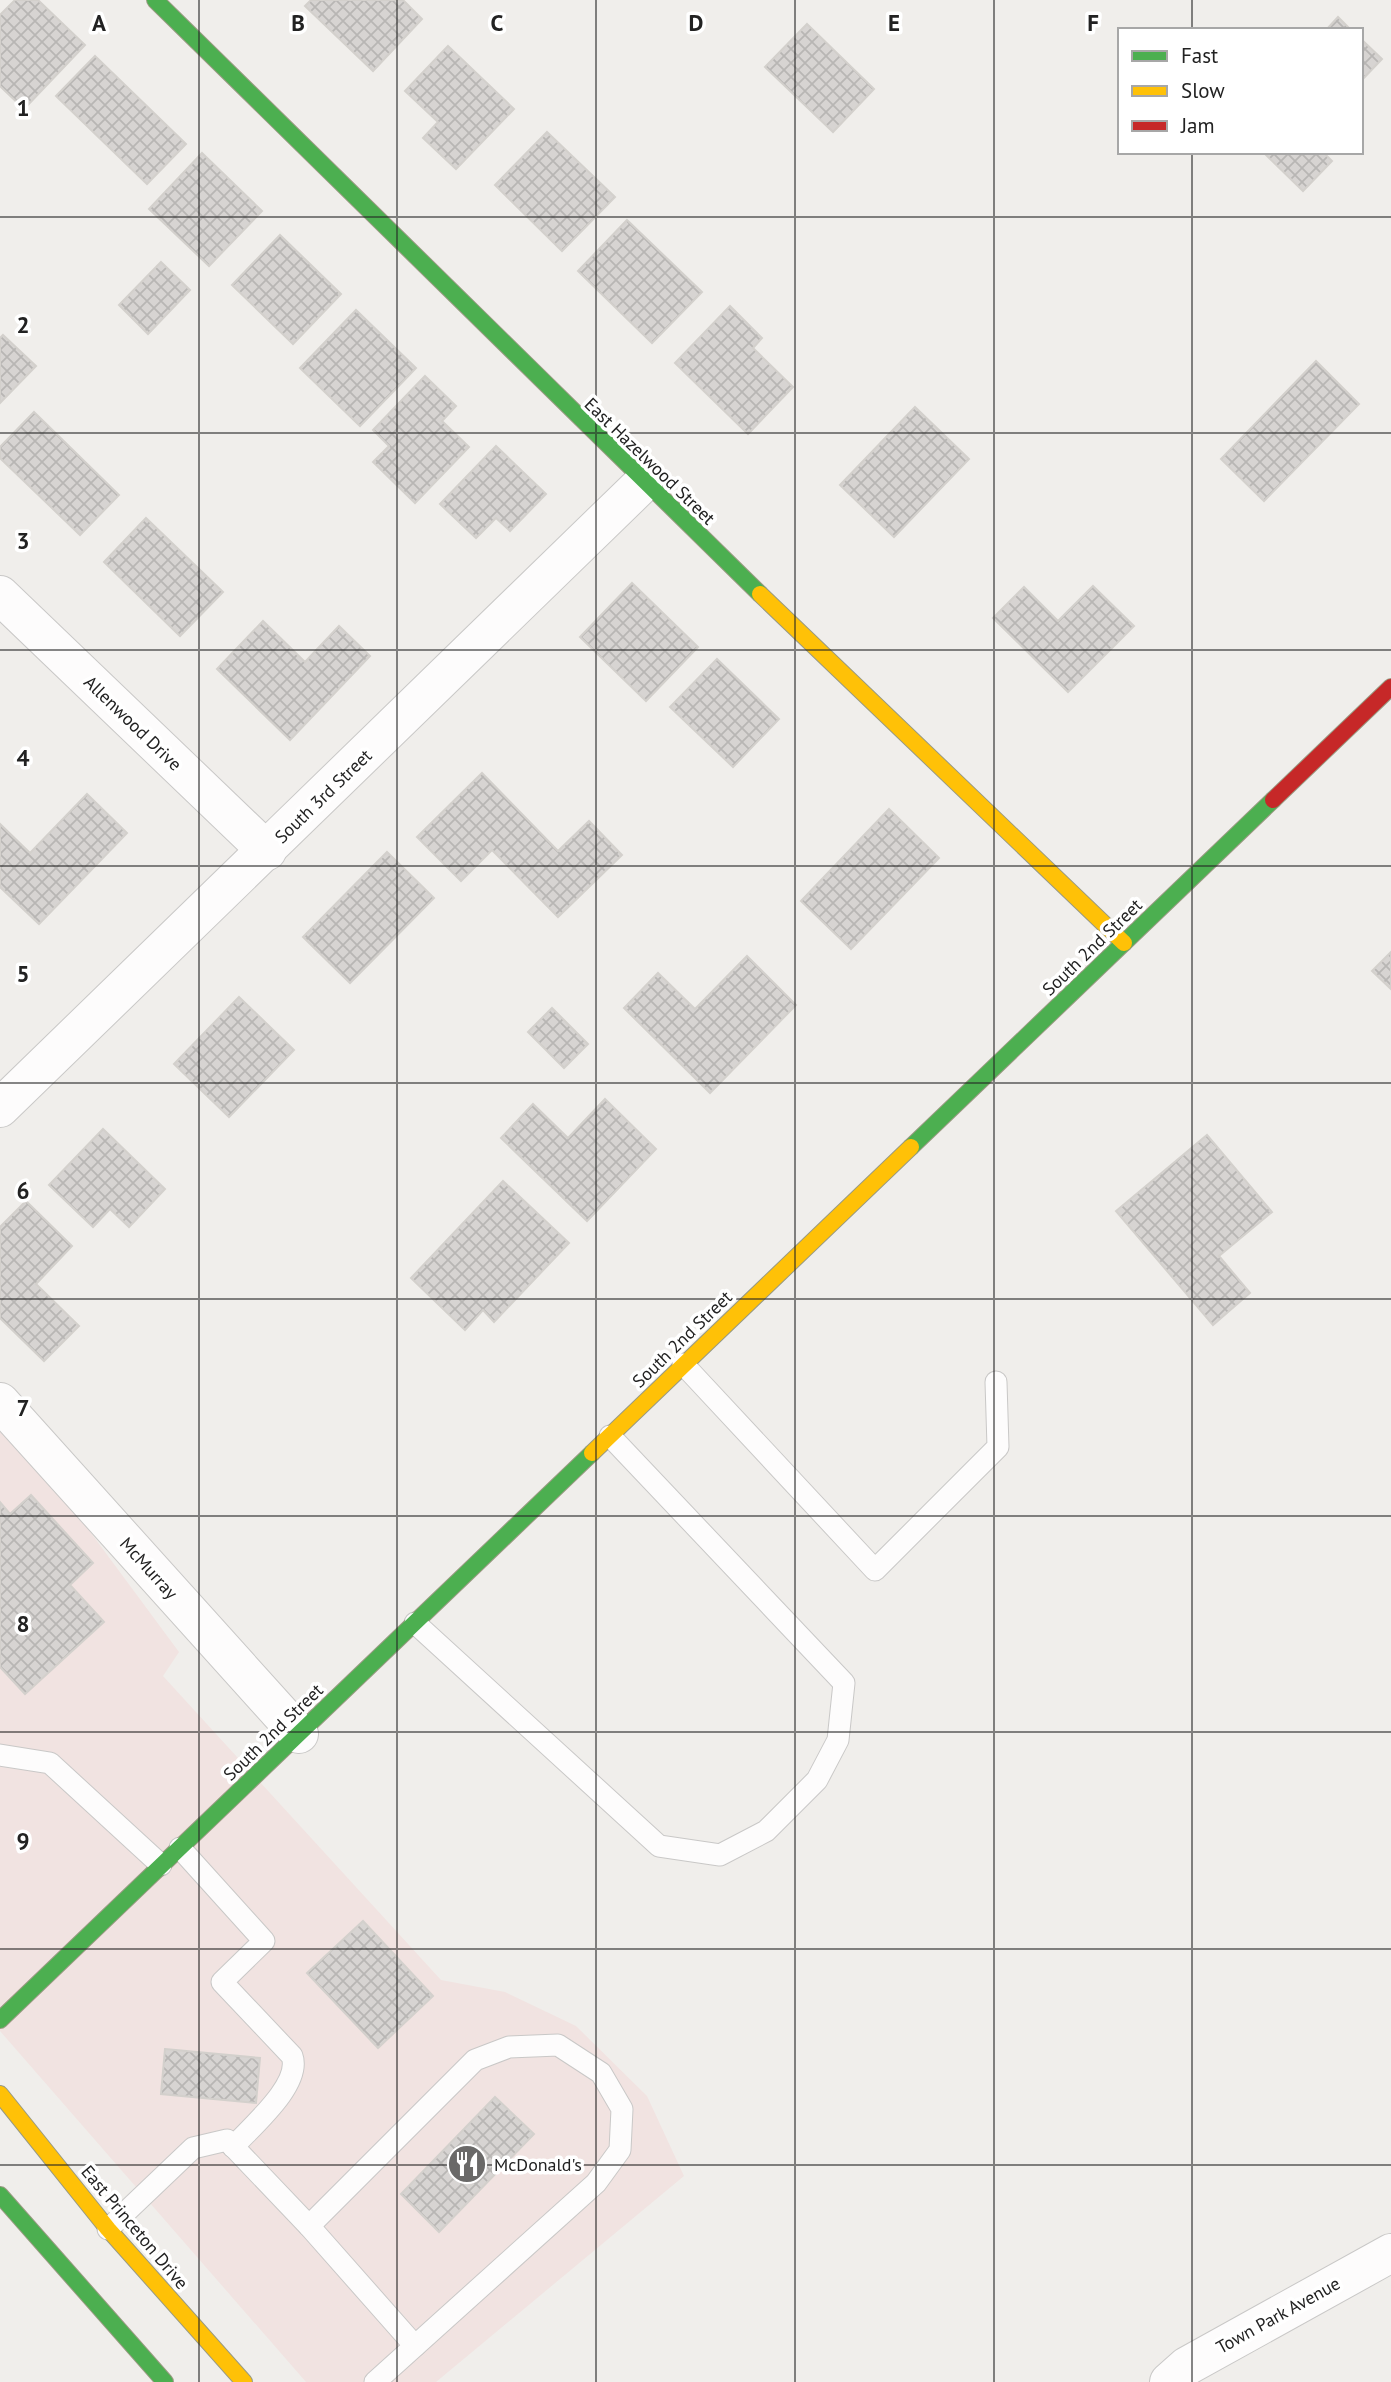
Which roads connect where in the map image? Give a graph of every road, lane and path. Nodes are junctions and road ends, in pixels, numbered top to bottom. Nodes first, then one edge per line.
1 (155, 0) edge
2 (644, 482) junction
3 (0, 595) edge
4 (1391, 687) edge
5 (267, 851) junction
6 (1124, 943) junction
7 (0, 1108) edge
8 (683, 1364) junction
9 (996, 1382) dead end
10 (0, 1402) edge
11 (610, 1436) junction
12 (415, 1623) junction
13 (299, 1734) junction
14 (0, 1755) edge
15 (180, 1848) junction
16 (161, 1865) junction
17 (0, 2020) edge
18 (0, 2094) edge
19 (233, 2147) junction
20 (0, 2194) edge
21 (309, 2226) junction
22 (108, 2229) junction
23 (1391, 2253) edge
24 (415, 2346) junction
25 (165, 2382) edge
26 (244, 2382) edge
27 (375, 2382) edge
28 (1169, 2382) edge

1 - 2 main road, East Hazelwood Street
2 - 5 street, South 3rd Street
2 - 6 main road, East Hazelwood Street
3 - 5 street, Allenwood Drive
4 - 6 main road, South 2nd Street
5 - 7 street, South 3rd Street
6 - 8 main road, South 2nd Street
8 - 9 lane
8 - 11 main road, South 2nd Street
10 - 13 street, McMurray
11 - 12 main road, South 2nd Street
11 - 12 lane
12 - 13 main road, South 2nd Street
13 - 15 main road, South 2nd Street
14 - 16 lane
15 - 16 main road, South 2nd Street
15 - 19 lane
16 - 17 main road, South 2nd Street
18 - 22 main road, East Princeton Drive
19 - 21 lane
19 - 22 lane
20 - 25 main road
21 - 24 lane
21 - 24 lane
22 - 26 main road, East Princeton Drive
23 - 28 street, Town Park Avenue
24 - 27 lane

